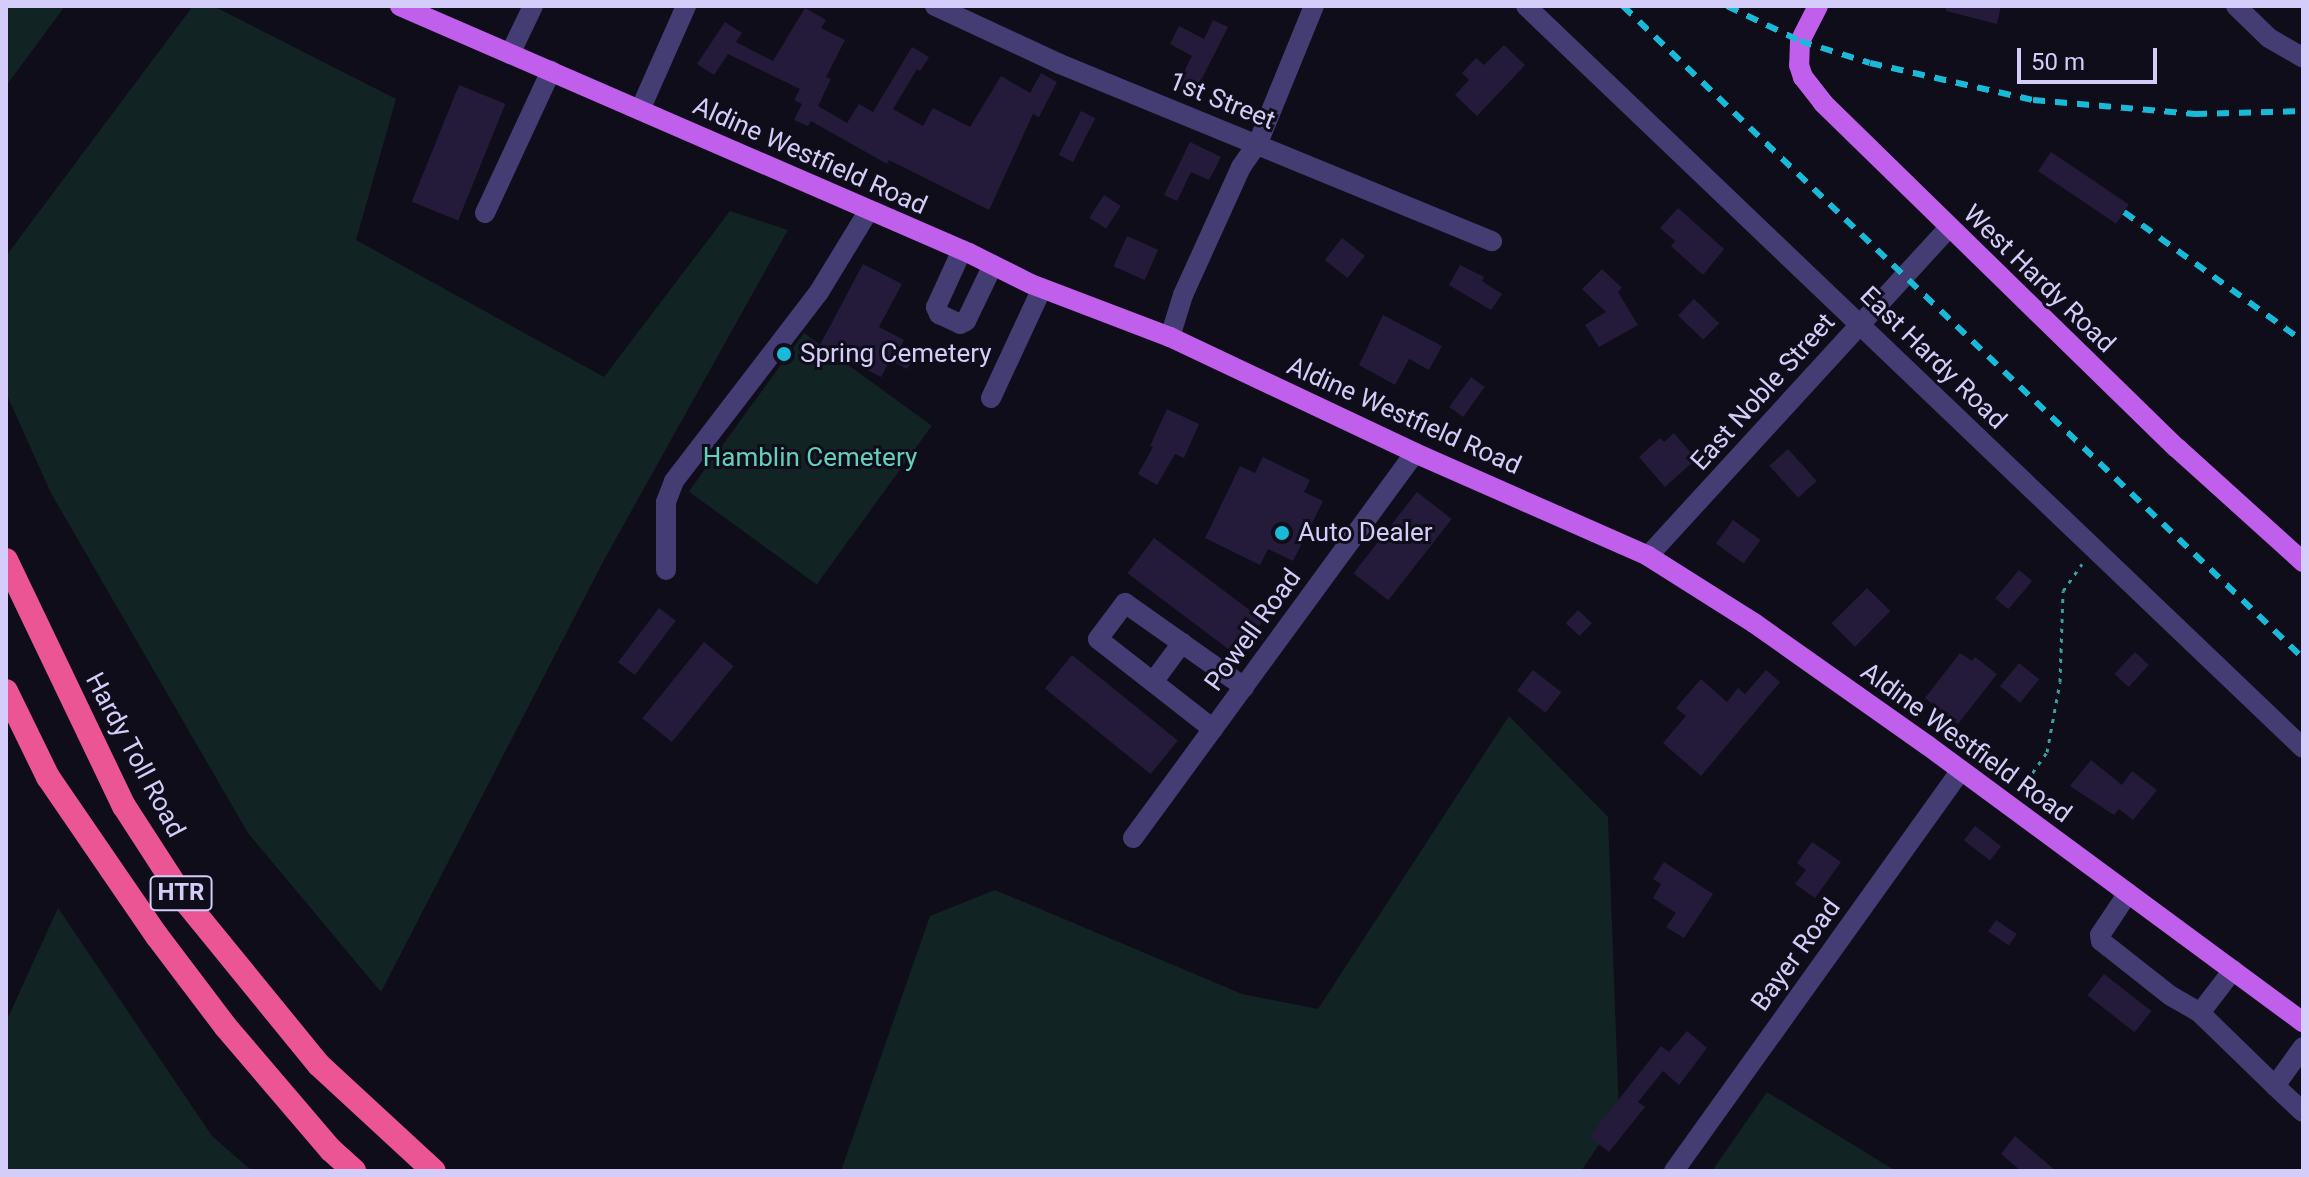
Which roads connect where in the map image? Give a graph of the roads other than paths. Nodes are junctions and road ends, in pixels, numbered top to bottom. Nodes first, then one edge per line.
1 (400, 6) edge
2 (533, 6) edge
3 (686, 6) edge
4 (935, 6) edge
5 (1314, 6) edge
6 (1526, 6) edge
7 (1818, 6) edge
8 (2236, 6) edge
9 (510, 54) junction
10 (2303, 58) edge
11 (551, 71) junction
12 (640, 110) junction
13 (1258, 143) junction
14 (869, 210) junction
15 (485, 213) dead end
16 (1949, 228) junction
17 (1492, 241) dead end
18 (962, 250) junction
19 (993, 265) junction
20 (1042, 288) junction
21 (1860, 324) junction
22 (1170, 337) junction
23 (991, 398) dead end
24 (1415, 453) junction
25 (1648, 556) junction
26 (6, 560) edge
27 (2303, 562) edge
28 (666, 570) dead end
29 (1182, 643) junction
30 (1153, 682) junction
31 (1244, 687) junction
32 (6, 691) edge
33 (1213, 729) junction
34 (2303, 748) edge
35 (1961, 770) junction
36 (1133, 838) dead end
37 (2128, 893) junction
38 (2233, 970) junction
39 (2200, 1013) junction
40 (2303, 1022) edge
41 (2303, 1047) edge
42 (2275, 1086) junction
43 (2303, 1112) edge
44 (354, 1171) edge
45 (434, 1171) edge
46 (1674, 1171) edge

1 - 9 main road, Aldine Westfield Road
2 - 9 street
3 - 12 street
4 - 13 street, 1st Street
5 - 13 street
6 - 21 street, East Hardy Road
7 - 16 main road, West Hardy Road
8 - 10 street
9 - 11 main road, Aldine Westfield Road
11 - 12 main road, Aldine Westfield Road
11 - 15 street
12 - 14 main road, Aldine Westfield Road
13 - 17 street, 1st Street
13 - 22 street
14 - 18 main road, Aldine Westfield Road
14 - 28 street
16 - 21 street, East Noble Street
16 - 27 main road, West Hardy Road
18 - 19 main road, Aldine Westfield Road
18 - 19 street
19 - 20 main road, Aldine Westfield Road
20 - 22 main road, Aldine Westfield Road
20 - 23 street
21 - 25 street, East Noble Street
21 - 34 street, East Hardy Road
22 - 24 main road, Aldine Westfield Road
24 - 25 main road, Aldine Westfield Road
24 - 31 street, Powell Road
25 - 35 main road, Aldine Westfield Road
26 - 45 highway, Hardy Toll Road / HTR
29 - 30 street
29 - 30 street
29 - 31 street
30 - 33 street
31 - 33 street, Powell Road
32 - 44 highway, HTR
33 - 36 street, Powell Road
35 - 37 main road, Aldine Westfield Road
35 - 46 street, Bayer Road
37 - 38 main road, Aldine Westfield Road
37 - 39 street
38 - 39 street
38 - 40 main road, Aldine Westfield Road
39 - 42 street
41 - 42 street
42 - 43 street

